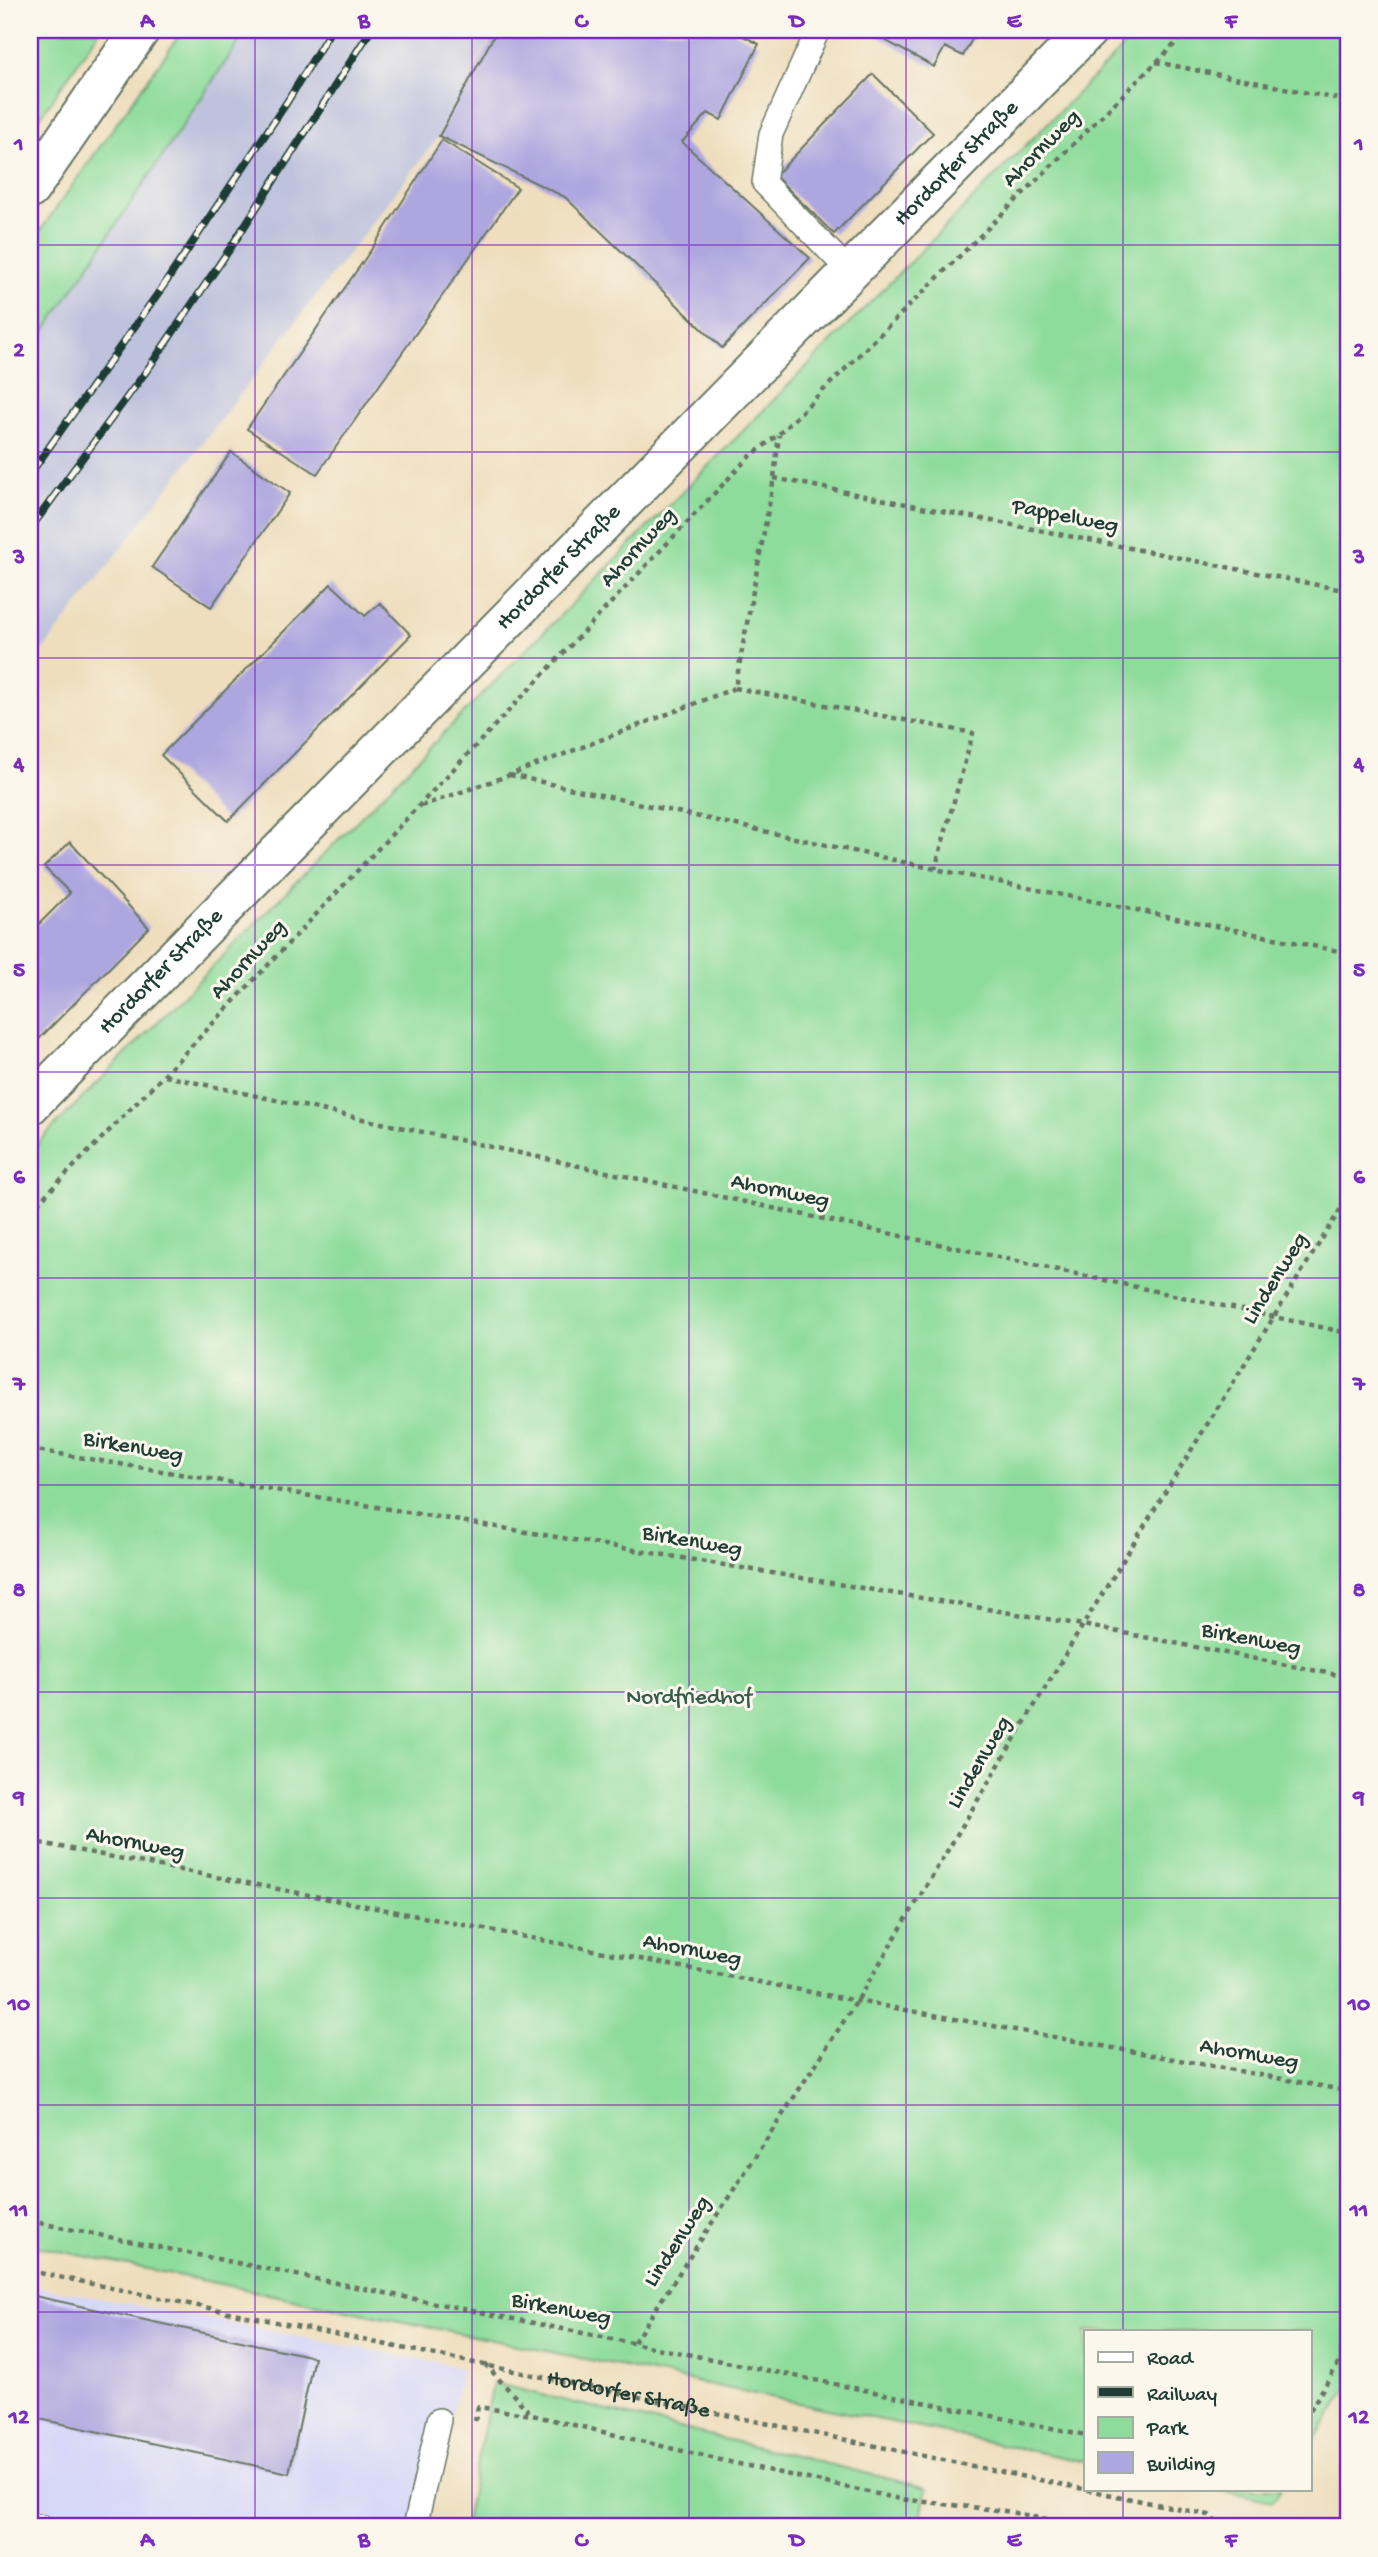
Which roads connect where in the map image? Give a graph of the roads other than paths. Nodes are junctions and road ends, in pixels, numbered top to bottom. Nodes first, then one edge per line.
1 (141, 30) edge
2 (818, 30) edge
3 (1088, 30) edge
4 (30, 189) edge
5 (850, 272) junction
6 (30, 1105) edge
7 (439, 2420) dead end
8 (30, 2525) edge
9 (43, 2527) edge
10 (415, 2527) edge

1 - 4 street
2 - 5 lane
3 - 5 street, Hordorfer Straße
5 - 6 street, Hordorfer Straße
7 - 10 lane
8 - 9 lane

